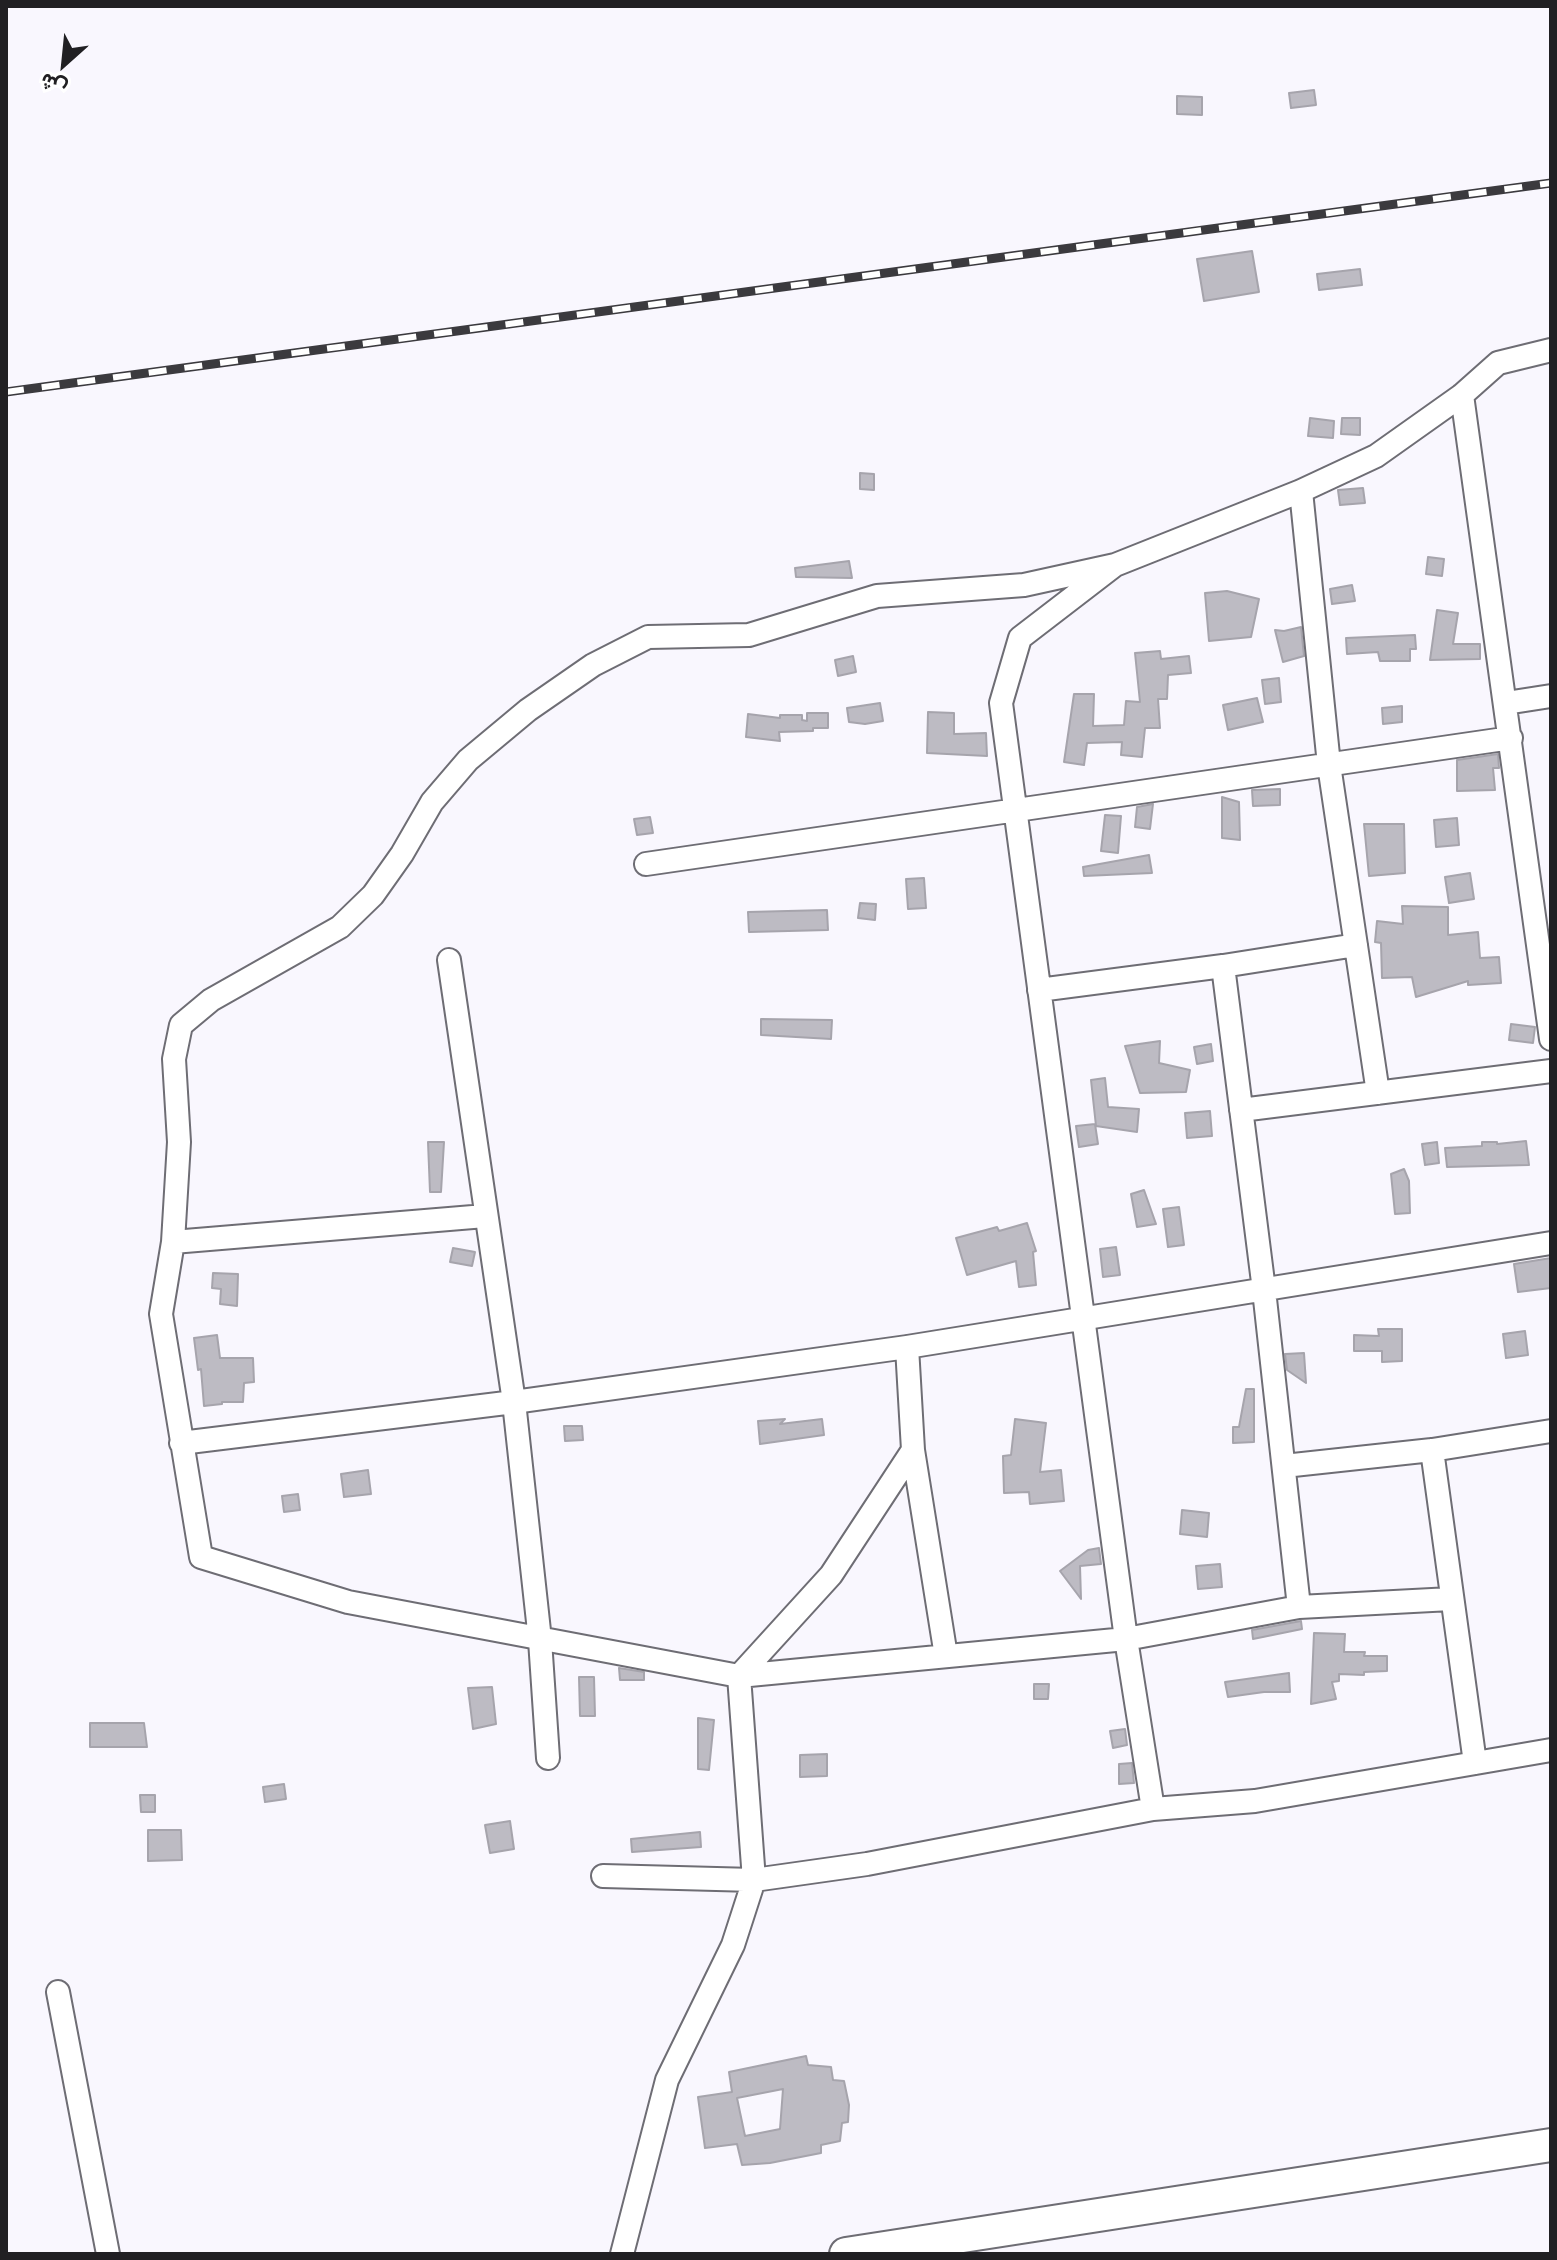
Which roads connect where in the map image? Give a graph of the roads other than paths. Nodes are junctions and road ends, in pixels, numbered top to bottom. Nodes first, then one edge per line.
1 (1551, 350) edge
2 (1462, 395) junction
3 (1301, 491) junction
4 (1115, 565) junction
5 (1551, 696) edge
6 (1506, 703) junction
7 (1511, 738) junction
8 (1329, 765) junction
9 (1014, 811) junction
10 (646, 864) dead end
11 (1543, 918) edge
12 (1356, 945) junction
13 (449, 960) dead end
14 (1223, 966) junction
15 (1039, 990) junction
16 (1551, 1039) edge
17 (1551, 1071) edge
18 (1378, 1093) junction
19 (1241, 1110) junction
20 (485, 1216) junction
21 (173, 1242) junction
22 (1551, 1243) edge
23 (1264, 1290) junction
24 (1084, 1319) junction
25 (907, 1347) junction
26 (514, 1402) junction
27 (1551, 1431) edge
28 (181, 1443) junction
29 (913, 1450) junction
30 (1432, 1450) junction
31 (1284, 1466) junction
32 (1451, 1599) junction
33 (1299, 1607) junction
34 (1126, 1639) junction
35 (540, 1640) junction
36 (946, 1656) junction
37 (739, 1676) junction
38 (1551, 1750) edge
39 (548, 1758) dead end
40 (1475, 1763) junction
41 (1153, 1809) junction
42 (603, 1876) dead end
43 (754, 1880) junction
44 (58, 1992) dead end
45 (1551, 2145) edge
46 (108, 2254) edge
47 (622, 2254) edge
48 (846, 2254) edge

1 - 2 street
2 - 3 street
2 - 6 street
3 - 4 street
3 - 8 street
4 - 9 street
4 - 21 street
5 - 6 street
6 - 7 street
7 - 8 street
7 - 11 street
8 - 9 street
8 - 12 street
9 - 10 street
9 - 15 street
11 - 16 street
12 - 14 street
12 - 18 street
13 - 20 street
14 - 15 street
14 - 19 street
15 - 24 street
17 - 18 street
18 - 19 street
19 - 23 street
20 - 21 street
20 - 26 street
21 - 28 street
22 - 23 street
23 - 24 street
23 - 31 street
24 - 25 street
24 - 34 street
25 - 26 street
25 - 29 street
26 - 28 street
26 - 35 street
27 - 30 street
28 - 35 street
29 - 36 street
29 - 37 street
30 - 31 street
30 - 32 street
31 - 33 street
32 - 33 street
32 - 40 street
33 - 34 street
34 - 36 street
34 - 41 street
35 - 37 street
35 - 39 street
36 - 37 street
37 - 43 street
38 - 40 street
40 - 41 street
41 - 43 street
42 - 43 street
43 - 47 street
44 - 46 street
45 - 48 main road

